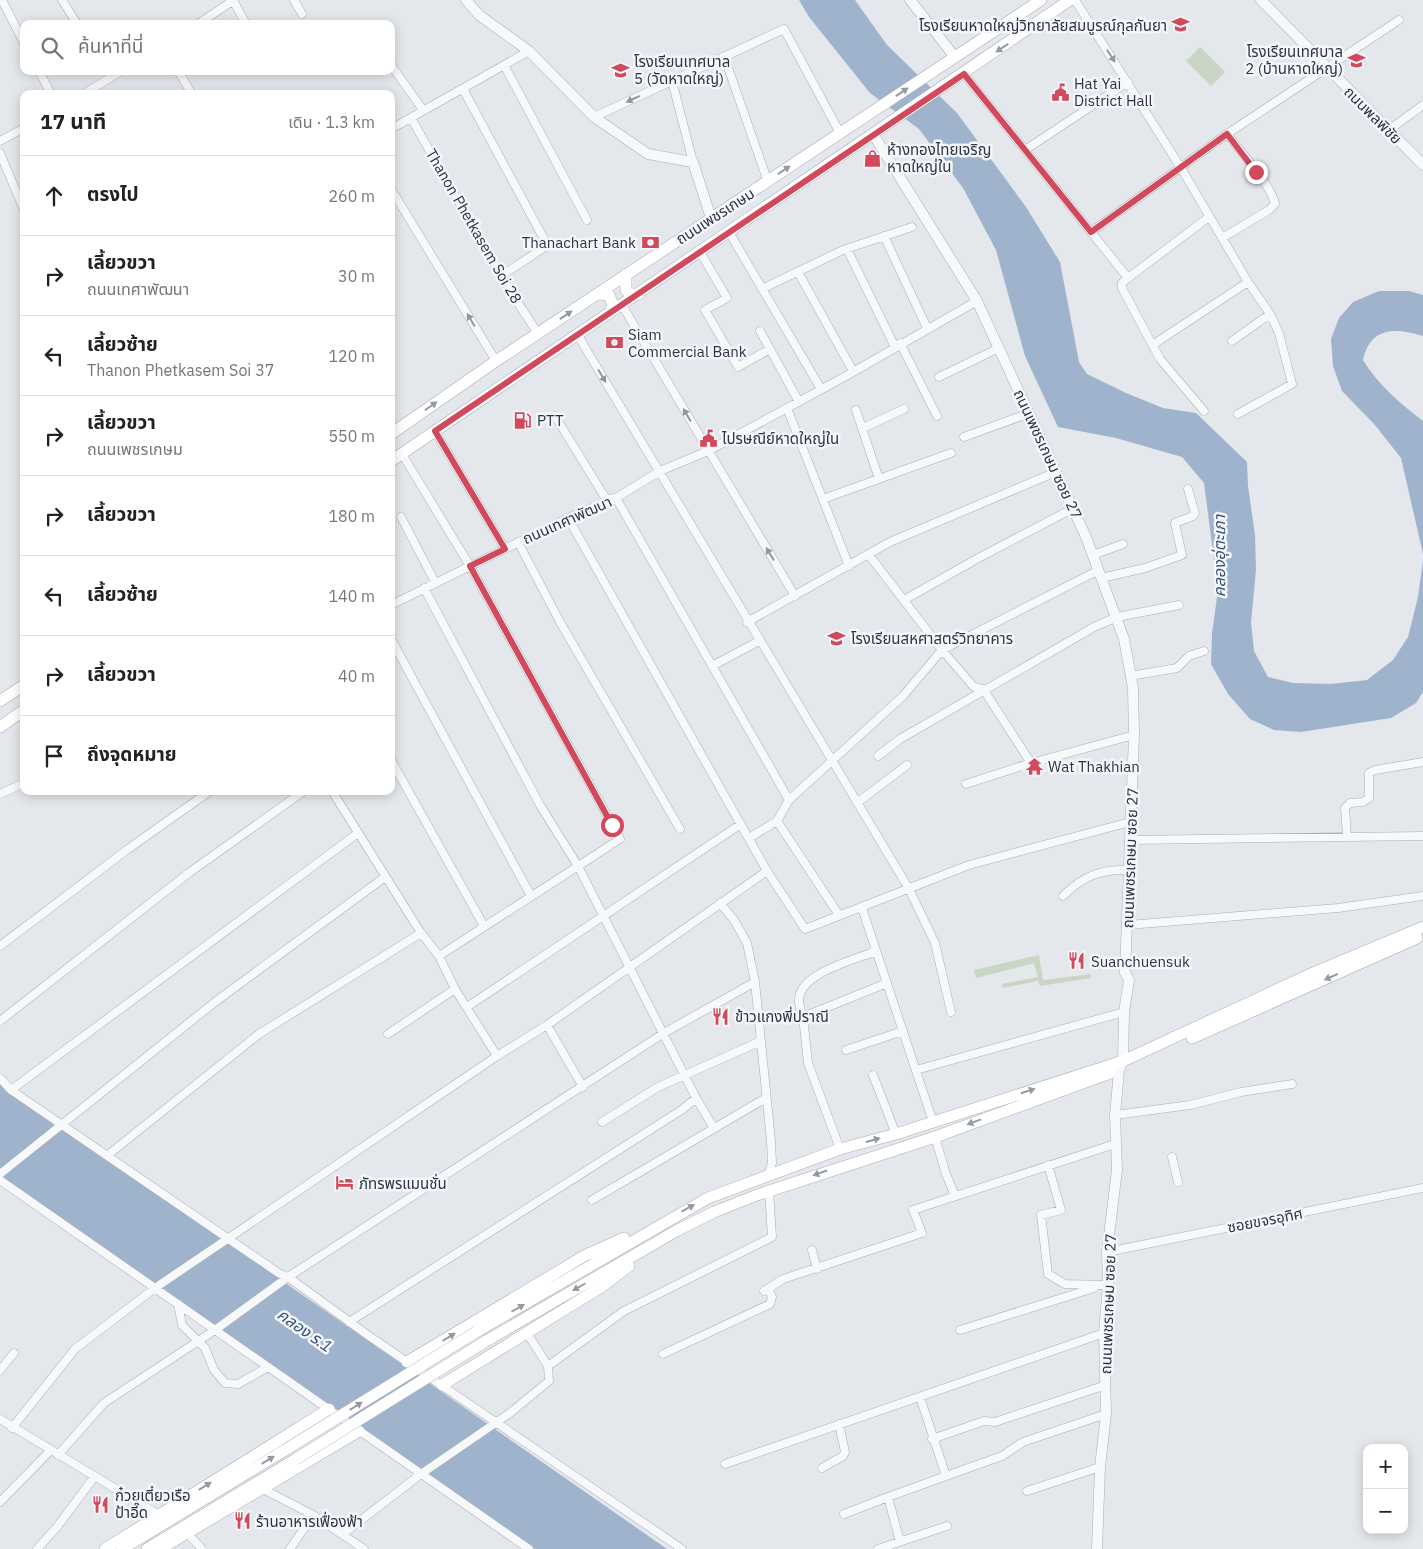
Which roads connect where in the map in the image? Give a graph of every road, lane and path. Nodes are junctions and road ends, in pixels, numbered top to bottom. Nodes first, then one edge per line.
1 (2, 0) edge
2 (62, 0) edge
3 (233, 0) edge
4 (294, 0) edge
5 (466, 0) edge
6 (910, 0) edge
7 (1041, 0) edge
8 (1070, 0) edge
9 (1075, 0) edge
10 (1261, 0) edge
11 (302, 14) dead end
12 (74, 20) edge
13 (204, 20) edge
14 (244, 20) edge
15 (1399, 20) dead end
16 (20, 34) edge
17 (529, 51) junction
18 (724, 56) junction
19 (955, 57) junction
20 (504, 65) junction
21 (1326, 67) junction
22 (395, 71) edge
23 (964, 74) junction
24 (41, 75) edge
25 (107, 75) edge
26 (180, 75) edge
27 (672, 81) junction
28 (1128, 82) junction
29 (462, 89) junction
30 (49, 90) edge
31 (89, 90) edge
32 (190, 90) edge
33 (1423, 105) edge
34 (423, 110) junction
35 (411, 118) junction
36 (594, 118) junction
37 (395, 127) edge
38 (20, 130) edge
39 (1389, 130) junction
40 (876, 132) junction
41 (840, 133) junction
42 (1227, 134) junction
43 (0, 141) edge
44 (1025, 150) junction
45 (0, 153) edge
46 (693, 162) junction
47 (1423, 165) edge
48 (1180, 168) junction
49 (768, 182) junction
50 (395, 196) edge
51 (20, 200) edge
52 (1209, 217) junction
53 (711, 218) junction
54 (587, 220) dead end
55 (912, 227) dead end
56 (729, 232) junction
57 (1091, 232) junction
58 (884, 236) junction
59 (1222, 238) junction
60 (847, 249) junction
61 (700, 252) junction
62 (798, 272) junction
63 (626, 274) junction
64 (502, 276) junction
65 (1128, 278) junction
66 (1248, 282) junction
67 (762, 290) junction
68 (598, 294) junction
69 (639, 294) junction
70 (977, 301) junction
71 (622, 305) junction
72 (610, 313) junction
73 (1270, 314) junction
74 (927, 328) junction
75 (760, 331) dead end
76 (538, 334) junction
77 (577, 334) junction
78 (1232, 341) dead end
79 (1154, 344) junction
80 (897, 345) junction
81 (999, 348) junction
82 (770, 349) junction
83 (496, 361) junction
84 (853, 372) junction
85 (939, 377) dead end
86 (821, 389) junction
87 (799, 402) junction
88 (787, 408) junction
89 (904, 409) dead end
90 (856, 410) dead end
91 (1204, 411) dead end
92 (1030, 413) junction
93 (1238, 414) dead end
94 (555, 416) dead end
95 (937, 416) dead end
96 (863, 428) junction
97 (395, 431) edge
98 (435, 431) junction
99 (964, 437) dead end
100 (708, 451) junction
101 (951, 453) dead end
102 (402, 454) junction
103 (395, 458) edge
104 (660, 472) junction
105 (1056, 472) junction
106 (879, 479) junction
107 (1188, 489) dead end
108 (616, 498) junction
109 (823, 499) junction
110 (1072, 509) junction
111 (401, 517) dead end
112 (568, 518) junction
113 (518, 542) junction
114 (1123, 544) dead end
115 (505, 549) junction
116 (869, 555) junction
117 (1093, 555) junction
118 (470, 566) junction
119 (849, 566) junction
120 (1100, 574) junction
121 (435, 582) junction
122 (424, 588) junction
123 (795, 596) junction
124 (904, 600) junction
125 (395, 603) edge
126 (1179, 605) dead end
127 (1116, 617) junction
128 (748, 622) junction
129 (759, 641) junction
130 (395, 646) edge
131 (942, 650) junction
132 (1204, 651) dead end
133 (714, 665) junction
134 (1130, 676) junction
135 (20, 687) edge
136 (982, 689) junction
137 (0, 701) edge
138 (20, 713) edge
139 (0, 727) edge
140 (1134, 735) junction
141 (878, 756) dead end
142 (832, 762) junction
143 (1423, 762) edge
144 (1031, 763) junction
145 (907, 765) dead end
146 (395, 767) edge
147 (966, 784) dead end
148 (20, 785) edge
149 (0, 794) edge
150 (204, 795) edge
151 (298, 795) edge
152 (334, 795) edge
153 (789, 800) junction
154 (857, 802) junction
155 (777, 821) junction
156 (1130, 822) junction
157 (741, 824) junction
158 (680, 829) dead end
159 (358, 833) junction
160 (1348, 836) junction
161 (1423, 836) edge
162 (750, 838) junction
163 (1130, 840) junction
164 (578, 866) junction
165 (1128, 870) junction
166 (767, 871) junction
167 (385, 877) junction
168 (909, 889) junction
169 (531, 896) junction
170 (1063, 896) dead end
171 (1423, 896) edge
172 (720, 903) junction
173 (862, 908) junction
174 (839, 915) junction
175 (603, 918) junction
176 (1128, 925) junction
177 (484, 926) junction
178 (1423, 927) edge
179 (421, 934) junction
180 (1423, 935) edge
181 (0, 946) edge
182 (876, 951) junction
183 (439, 956) junction
184 (629, 966) junction
185 (755, 982) junction
186 (887, 983) junction
187 (455, 989) junction
188 (467, 1008) junction
189 (951, 1012) dead end
190 (1124, 1012) junction
191 (803, 1017) junction
192 (0, 1021) edge
193 (547, 1025) junction
194 (903, 1031) junction
195 (664, 1033) junction
196 (388, 1034) dead end
197 (760, 1041) junction
198 (846, 1050) dead end
199 (497, 1056) junction
200 (1121, 1065) junction
201 (916, 1070) junction
202 (684, 1074) junction
203 (873, 1075) dead end
204 (0, 1078) edge
205 (1292, 1084) dead end
206 (583, 1087) junction
207 (11, 1090) junction
208 (696, 1098) junction
209 (766, 1098) junction
210 (1115, 1115) junction
211 (62, 1122) junction
212 (602, 1122) dead end
213 (933, 1122) junction
214 (714, 1128) junction
215 (896, 1134) junction
216 (935, 1136) junction
217 (1115, 1144) junction
218 (840, 1149) junction
219 (108, 1155) junction
220 (1172, 1157) dead end
221 (1048, 1165) junction
222 (0, 1174) edge
223 (768, 1176) junction
224 (0, 1180) edge
225 (1178, 1182) dead end
226 (1423, 1188) edge
227 (769, 1190) junction
228 (955, 1196) junction
229 (592, 1200) dead end
230 (671, 1217) junction
231 (676, 1231) junction
232 (225, 1240) junction
233 (812, 1250) dead end
234 (1107, 1252) junction
235 (817, 1269) junction
236 (288, 1277) junction
237 (1105, 1285) junction
238 (159, 1286) junction
239 (178, 1304) junction
240 (349, 1322) junction
241 (215, 1330) junction
242 (960, 1330) dead end
243 (526, 1333) junction
244 (1104, 1333) junction
245 (200, 1340) junction
246 (14, 1352) dead end
247 (663, 1354) dead end
248 (407, 1362) junction
249 (268, 1366) junction
250 (548, 1366) junction
251 (0, 1370) edge
252 (1106, 1385) junction
253 (442, 1386) junction
254 (920, 1397) junction
255 (329, 1409) junction
256 (1106, 1414) junction
257 (1, 1421) edge
258 (497, 1422) junction
259 (839, 1424) junction
260 (12, 1428) junction
261 (359, 1431) junction
262 (932, 1439) junction
263 (51, 1450) junction
264 (58, 1455) junction
265 (725, 1464) dead end
266 (1100, 1467) junction
267 (822, 1468) dead end
268 (421, 1474) junction
269 (95, 1476) junction
270 (946, 1476) junction
271 (263, 1489) junction
272 (1027, 1491) dead end
273 (888, 1497) junction
274 (0, 1502) edge
275 (844, 1514) dead end
276 (159, 1515) junction
277 (313, 1516) junction
278 (948, 1526) dead end
279 (188, 1534) junction
280 (343, 1534) junction
281 (900, 1542) junction
282 (37, 1549) edge
283 (105, 1549) edge
284 (122, 1549) edge
285 (147, 1549) edge
286 (160, 1549) edge
287 (202, 1549) edge
288 (290, 1549) edge
289 (364, 1549) edge
290 (529, 1549) edge
291 (682, 1549) edge
292 (878, 1549) edge
293 (1097, 1549) edge

1 - 16 street
2 - 12 street
3 - 13 street
3 - 14 street
4 - 11 street
5 - 17 street
6 - 19 street
7 - 19 main road, ถนนเพชรเกษม
8 -> 23 main road, ถนนเพชรเกษม
9 -> 28 street
10 - 21 street, ถนนพลพิชัย
15 - 21 street
17 - 20 street
17 - 36 street
18 - 27 street
18 - 41 street
18 - 49 street
41 -> 19 main road, ถนนเพชรเกษม
20 - 29 street
20 - 54 street
21 - 39 street, ถนนพลพิชัย
21 - 42 street
22 - 34 street
23 - 40 main road, ถนนเพชรเกษม
23 - 44 street
24 - 30 street
25 - 31 street
26 - 32 street
27 -> 36 street
27 - 46 street
28 - 44 street
28 - 48 street
29 - 34 street
29 - 64 street
33 - 39 street
34 - 35 street
35 - 37 street
35 - 64 street, Thanon Phetkasem Soi 28
36 - 46 street
38 - 43 street
39 - 47 street, ถนนพลพิชัย
40 - 56 main road, ถนนเพชรเกษม
40 - 70 street, ถนนเพชรเกษม ซอย 27
49 -> 41 main road, ถนนเพชรเกษม
42 - 48 street
42 - 59 street
44 - 57 street
45 - 51 street
46 - 53 street
48 - 52 street
48 - 57 street
49 - 53 main road, ถนนเพชรเกษม
83 -> 50 street
52 - 59 street
52 - 65 street
53 - 63 main road, ถนนเพชรเกษม
55 - 58 street
56 - 61 main road, ถนนเพชรเกษม
56 - 67 street
57 - 65 street
58 - 60 street
58 - 74 street
59 - 66 street
60 - 62 street
60 - 80 street
61 - 69 main road, ถนนเพชรเกษม
61 - 82 street
62 - 67 street
62 - 84 street
63 - 68 main road, ถนนเพชรเกษม
63 - 69 main road
64 - 76 street, Thanon Phetkasem Soi 28
65 - 79 street
66 - 73 street
66 - 79 street
67 - 86 street
68 - 72 main road
76 -> 68 main road, ถนนเพชรเกษม
69 - 71 main road, ถนนเพชรเกษม
70 - 74 street, ถนนเทศาพัฒนา
70 - 81 street, ถนนเพชรเกษม ซอย 27
71 - 72 main road, ถนนเพชรเกษม
100 -> 71 street
72 - 77 main road, ถนนเพชรเกษม
73 - 78 street
73 - 93 street
74 - 80 street, ถนนเทศาพัฒนา
75 - 82 street
76 - 83 main road, ถนนเพชรเกษม
77 - 98 main road, ถนนเพชรเกษม
77 -> 104 street
79 - 91 street
80 - 84 street, ถนนเทศาพัฒนา
80 - 95 street
81 - 85 street
81 - 92 street, ถนนเพชรเกษม ซอย 27
82 - 87 street
97 -> 83 main road, ถนนเพชรเกษม
84 - 86 street, ถนนเทศาพัฒนา
86 - 87 street, ถนนเทศาพัฒนา
87 - 88 street, ถนนเทศาพัฒนา
88 - 100 street, ถนนเทศาพัฒนา
88 - 109 street
89 - 96 street
90 - 96 street
92 - 99 street
92 - 105 street, ถนนเพชรเกษม ซอย 27
94 - 108 street
96 - 106 street
98 - 102 main road, ถนนเพชรเกษม
98 - 115 street
100 - 104 street, ถนนเทศาพัฒนา
123 -> 100 street
101 - 106 street
102 - 103 main road, ถนนเพชรเกษม
102 - 118 street
104 - 108 street, ถนนเทศาพัฒนา
104 - 128 street
105 - 110 street, ถนนเพชรเกษม ซอย 27
105 - 116 street
106 - 109 street
107 - 120 street
108 - 112 street, ถนนเทศาพัฒนา
108 - 133 street
109 - 119 street
110 - 117 street, ถนนเพชรเกษม ซอย 27
110 - 124 street
111 - 121 street
112 - 113 street, ถนนเทศาพัฒนา
112 - 157 street
113 - 115 street, ถนนเทศาพัฒนา
113 - 158 street
114 - 117 street
115 - 118 street, ถนนเทศาพัฒนา
116 - 119 street
116 - 124 street
117 - 120 street, ถนนเพชรเกษม ซอย 27
118 - 121 street, ถนนเทศาพัฒนา
118 - 164 street
119 - 123 street
120 - 127 street, ถนนเพชรเกษม ซอย 27
120 - 131 street
121 - 122 street, ถนนเทศาพัฒนา
122 - 125 street, ถนนเทศาพัฒนา
122 - 164 street
123 - 128 street
124 - 131 street
126 - 127 street
127 - 134 street, ถนนเพชรเกษม ซอย 27
127 - 136 street
128 - 129 street
129 - 133 street
129 - 142 street
130 - 169 street
131 - 136 street
131 - 142 street
132 - 134 street
133 - 153 street
134 - 140 street, ถนนเพชรเกษม ซอย 27
135 - 137 main road
136 - 141 street
136 - 144 street
138 - 139 main road
140 - 144 street
140 - 156 street, ถนนเพชรเกษม ซอย 27
142 - 153 street
142 - 154 street
143 - 160 street
144 - 147 street
145 - 154 street
146 - 177 street
148 - 149 street
150 - 181 street
151 - 192 street
152 - 159 street
153 - 155 street
154 - 168 street
155 - 162 street
155 - 174 street
156 - 163 street, ถนนเพชรเกษม ซอย 27
156 - 168 street
157 - 162 street
157 - 175 street
159 - 167 street
159 - 207 street
160 - 161 street
160 - 163 street
162 - 166 street
163 - 165 street, ถนนเพชรเกษม ซอย 27
164 - 169 street
164 - 175 street
165 - 170 street
165 - 176 street, ถนนเพชรเกษม ซอย 27
166 - 172 street
166 - 174 street
167 - 179 street
167 - 211 street
168 - 173 street
168 - 189 street
169 - 177 street
171 - 176 street
172 - 184 street
172 - 185 street
173 - 174 street
173 - 182 street
175 - 184 street
175 - 188 street
176 - 190 street, ถนนเพชรเกษม ซอย 27
177 - 183 street
178 - 200 main road
179 - 183 street
179 - 219 street
180 -> 200 main road
182 - 186 street
182 - 191 street
183 - 187 street
184 - 193 street
184 - 195 street
185 - 195 street
185 - 197 street
186 - 191 street
186 - 194 street
187 - 188 street
187 - 196 street
188 - 199 street
190 - 200 street, ถนนเพชรเกษม ซอย 27
190 - 201 street
191 - 218 street
193 - 199 street
193 - 206 street
194 - 198 street
194 - 201 street
195 - 202 street
195 - 206 street
197 - 202 street
197 - 209 street
199 - 232 street
200 - 210 street, ถนนเพชรเกษม ซอย 27
213 -> 200 main road
200 -> 216 main road
201 - 213 street
202 - 208 street
202 - 212 street
203 - 215 street
204 - 207 street
205 - 210 street
206 - 236 street
207 - 211 street
208 - 214 street
208 - 240 street
209 - 214 street
209 - 223 street
210 - 217 street, ถนนเพชรเกษม ซอย 27
211 - 219 street
211 - 222 street
213 - 215 main road
214 - 229 street
218 -> 215 main road
216 -> 227 main road
216 - 228 street
217 - 221 street
217 - 234 street, ถนนเพชรเกษม ซอย 27
218 - 223 main road
219 - 232 street
220 - 225 street
221 - 228 street
221 - 237 street
230 -> 223 main road
224 - 238 street
226 - 234 street, ซอยขจรอุทิศ
227 - 231 main road
227 - 250 street
228 - 235 street
248 -> 230 main road
284 -> 230 main road, bridge
231 - 243 main road
231 -> 285 main road, bridge
232 - 236 street
232 - 238 street
233 - 235 street
234 - 237 street, ถนนเพชรเกษม ซอย 27
235 - 247 street
236 - 240 street
236 - 241 street
237 - 242 street
237 - 244 street, ถนนเพชรเกษม ซอย 27
238 - 239 street
238 - 260 street
239 - 241 street
239 - 245 street
240 - 248 street
241 - 245 street
241 - 249 street
243 - 250 street
243 - 253 main road
244 - 252 street, ถนนเพชรเกษม ซอย 27
244 - 254 street
245 - 249 street
245 - 264 street
246 - 251 street
248 - 253 street
249 - 255 street
250 - 258 street
252 - 256 street, ถนนเพชรเกษม ซอย 27
252 - 262 street
253 - 258 street
254 - 259 street
254 - 262 street
255 - 261 street
276 -> 255 main road
256 - 266 street, ถนนเพชรเกษม ซอย 27
256 - 270 street
257 - 260 street
258 - 268 street
258 - 291 street
259 - 265 street
259 - 267 street
260 - 263 street
261 - 268 street
261 - 271 main road
262 - 270 street
263 - 264 street
263 - 274 street
264 - 269 street
266 - 272 street
266 - 293 street, ถนนเพชรเกษม ซอย 27
268 - 280 street
268 - 290 street
269 - 276 street
269 - 282 street
270 - 273 street
271 - 277 street
271 - 279 main road
273 - 275 street
273 - 281 street
276 - 283 main road
277 - 280 street
277 - 288 street
278 - 281 street
279 - 286 main road
279 - 287 street
280 - 289 street
281 - 292 street

